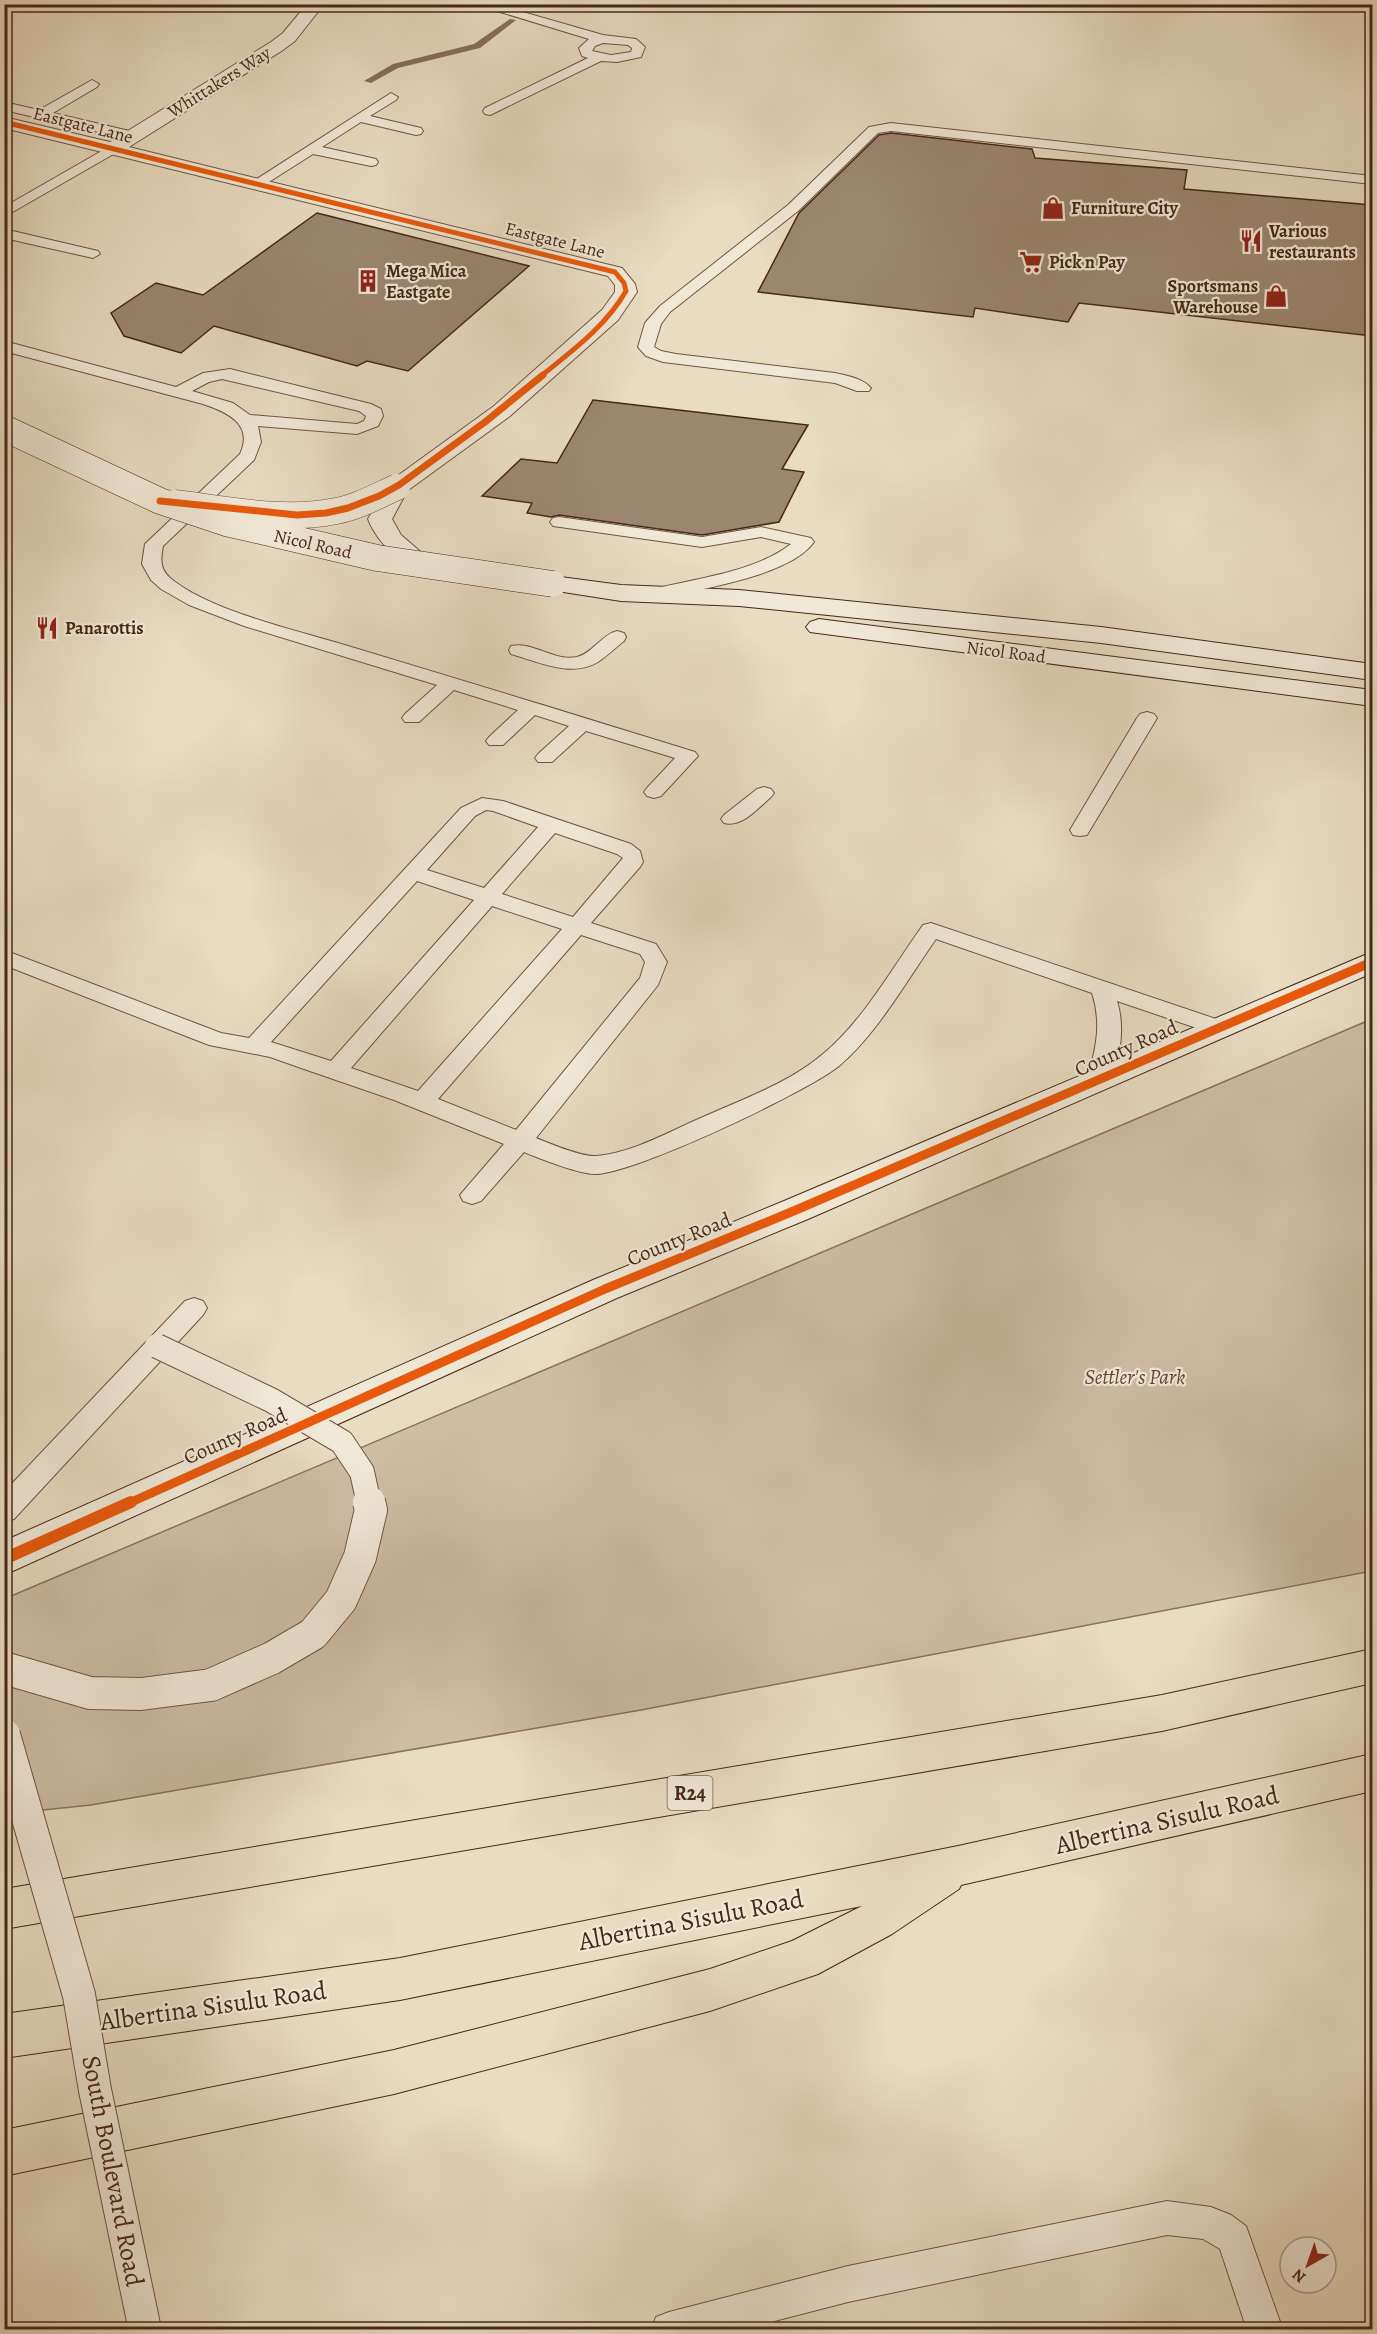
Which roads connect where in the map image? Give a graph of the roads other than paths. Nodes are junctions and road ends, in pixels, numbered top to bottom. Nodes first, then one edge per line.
1 (316, 4) edge
2 (480, 4) edge
3 (602, 39) junction
4 (598, 58) junction
5 (92, 84) dead end
6 (392, 97) dead end
7 (4, 106) edge
8 (490, 111) dead end
9 (41, 115) junction
10 (359, 118) junction
11 (4, 123) edge
12 (416, 131) dead end
13 (133, 136) junction
14 (311, 148) junction
15 (112, 149) junction
16 (371, 162) dead end
17 (1372, 180) edge
18 (256, 184) junction
19 (4, 213) edge
20 (4, 233) edge
21 (93, 254) dead end
22 (4, 346) edge
23 (863, 388) dead end
24 (178, 392) junction
25 (245, 420) junction
26 (4, 428) edge
27 (397, 487) junction
28 (160, 501) junction
29 (559, 522) dead end
30 (425, 566) junction
31 (651, 593) junction
32 (617, 637) dead end
33 (518, 650) dead end
34 (1372, 672) edge
35 (451, 683) junction
36 (1372, 698) edge
37 (533, 707) junction
38 (412, 718) dead end
39 (1147, 718) dead end
40 (584, 723) junction
41 (496, 741) dead end
42 (545, 758) dead end
43 (654, 792) dead end
44 (764, 793) dead end
45 (731, 819) dead end
46 (551, 825) junction
47 (1080, 830) dead end
48 (414, 873) junction
49 (489, 898) junction
50 (576, 926) junction
51 (4, 957) edge
52 (1372, 962) edge
53 (1102, 988) junction
54 (1217, 1027) junction
55 (254, 1047) junction
56 (336, 1071) junction
57 (1099, 1079) junction
58 (422, 1102) junction
59 (520, 1140) junction
60 (472, 1195) dead end
61 (194, 1308) dead end
62 (157, 1346) junction
63 (4, 1511) edge
64 (4, 1559) edge
65 (1372, 1666) edge
66 (4, 1668) edge
67 (4, 1735) edge
68 (1372, 1773) edge
69 (958, 1866) junction
70 (4, 1910) edge
71 (4, 2036) edge
72 (4, 2153) edge
73 (145, 2330) edge
74 (669, 2330) edge
75 (1265, 2330) edge

1 - 13 street, Whittakers Way
2 - 3 lane
3 - 4 lane
3 - 4 lane
4 - 8 lane
5 - 9 lane
6 - 10 lane
7 - 9 lane
9 - 13 lane
10 - 12 lane
10 - 14 lane
11 - 15 street, Eastgate Lane
13 - 15 street, Whittakers Way
14 - 16 lane
14 - 18 lane
15 - 18 street, Eastgate Lane
15 - 19 lane
17 - 23 lane
18 - 27 street, Eastgate Lane
20 - 21 lane
22 - 24 lane
24 - 25 lane
24 - 25 lane
25 - 35 lane
26 - 28 street, Nicol Road, bridge
27 - 28 street, Eastgate Lane, bridge
27 - 30 street, bridge
28 - 30 street, Nicol Road, bridge
29 - 31 lane
30 - 31 street, Nicol Road, bridge
31 - 34 street, Nicol Road
31 - 36 street, Nicol Road
32 - 33 lane
35 - 37 lane
35 - 38 lane
37 - 40 lane
37 - 41 lane
39 - 47 lane
40 - 42 lane
40 - 43 lane
44 - 45 lane
46 - 48 lane
46 - 49 lane
46 - 50 lane
48 - 49 lane
48 - 55 lane
49 - 50 lane
49 - 56 lane
50 - 58 lane
50 - 59 lane
51 - 55 lane
52 - 54 street, County Road
53 - 54 lane
53 - 57 lane
53 - 59 lane
54 - 57 street, County Road
55 - 56 lane
56 - 58 lane
57 - 64 street, County Road
58 - 59 lane
59 - 60 lane
61 - 62 lane
62 - 63 lane
62 - 66 lane, bridge
65 - 70 highway, R24
67 - 73 lane, South Boulevard Road, bridge
68 - 69 highway, Albertina Sisulu Road
69 - 71 highway, Albertina Sisulu Road
69 - 72 highway
74 - 75 lane

